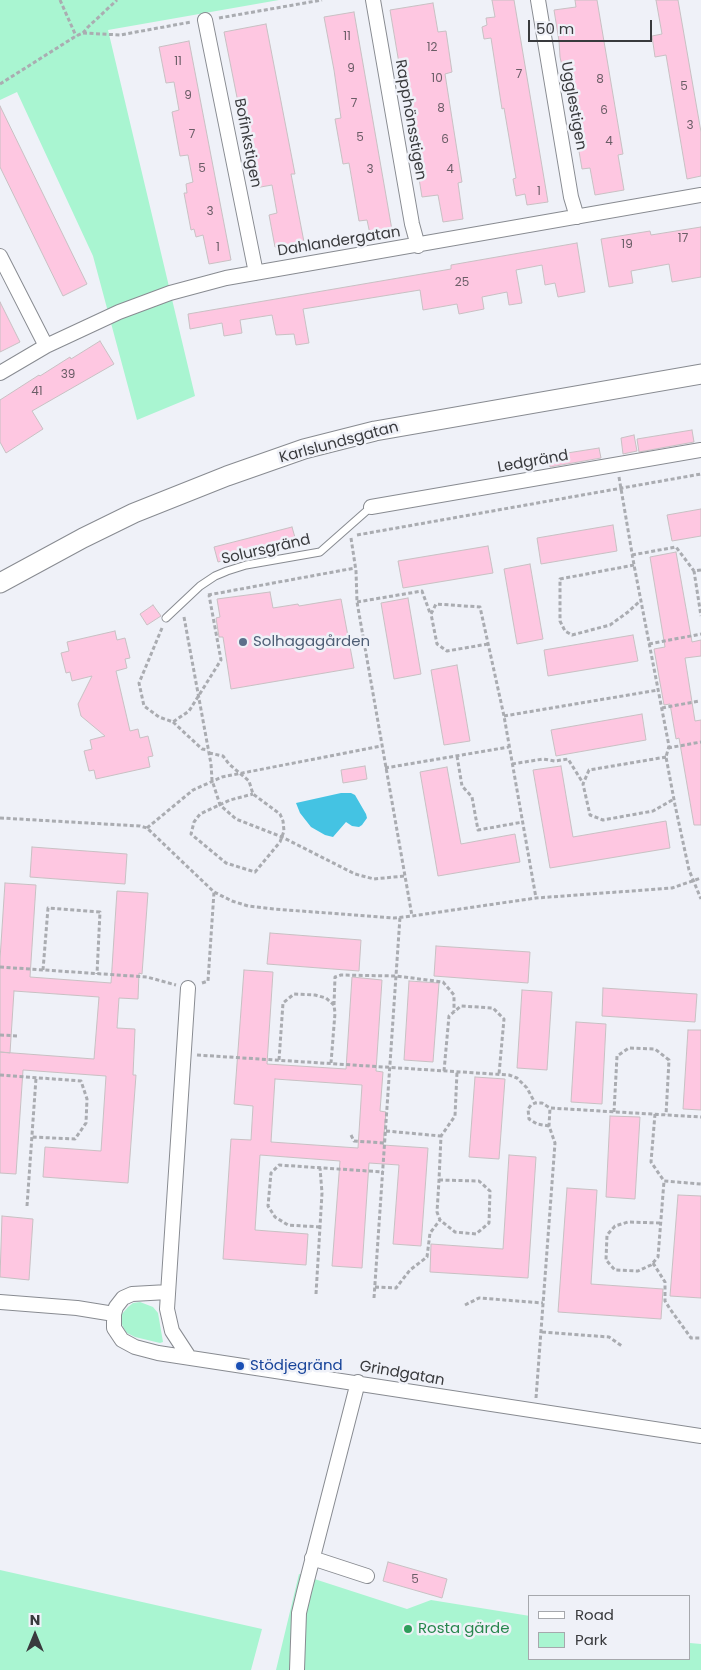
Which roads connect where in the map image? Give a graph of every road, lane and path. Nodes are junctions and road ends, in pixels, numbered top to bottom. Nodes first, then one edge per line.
1 (60, 0) edge
2 (117, 0) edge
3 (374, 0) edge
4 (538, 0) edge
5 (206, 20) dead end
6 (76, 36) junction
7 (0, 84) edge
8 (701, 195) edge
9 (577, 217) junction
10 (418, 246) junction
11 (0, 256) edge
12 (256, 273) junction
13 (46, 346) junction
14 (0, 373) edge
15 (701, 374) edge
16 (701, 450) edge
17 (617, 464) junction
18 (701, 474) edge
19 (621, 488) junction
20 (371, 507) joint
21 (632, 555) junction
22 (634, 565) junction
23 (355, 568) junction
24 (701, 570) edge
25 (694, 571) junction
26 (0, 583) edge
27 (209, 595) junction
28 (201, 598) dead end
29 (641, 601) junction
30 (357, 602) junction
31 (178, 608) junction
32 (431, 614) junction
33 (701, 616) edge
34 (166, 618) joint
35 (701, 634) edge
36 (488, 644) junction
37 (649, 644) junction
38 (658, 690) junction
39 (198, 694) junction
40 (699, 701) dead end
41 (662, 708) junction
42 (504, 716) junction
43 (173, 722) junction
44 (701, 742) edge
45 (381, 746) junction
46 (509, 747) junction
47 (668, 748) junction
48 (209, 752) junction
49 (457, 756) junction
50 (666, 757) junction
51 (512, 764) junction
52 (385, 768) junction
53 (239, 773) junction
54 (212, 780) junction
55 (583, 784) junction
56 (253, 794) junction
57 (674, 798) junction
58 (220, 805) junction
59 (0, 818) edge
60 (523, 822) junction
61 (147, 828) junction
62 (282, 838) junction
63 (404, 876) junction
64 (701, 878) edge
65 (694, 880) junction
66 (214, 892) junction
67 (536, 898) junction
68 (701, 899) edge
69 (412, 916) junction
70 (400, 917) junction
71 (0, 967) edge
72 (43, 970) junction
73 (97, 974) junction
74 (396, 976) junction
75 (188, 988) junction
76 (334, 1005) junction
77 (454, 1012) junction
78 (0, 1035) edge
79 (19, 1036) dead end
80 (184, 1054) junction
81 (280, 1060) junction
82 (331, 1063) junction
83 (390, 1067) junction
84 (444, 1071) junction
85 (457, 1072) junction
86 (0, 1074) edge
87 (499, 1074) junction
88 (36, 1078) junction
89 (535, 1102) junction
90 (550, 1108) junction
91 (614, 1112) junction
92 (655, 1114) junction
93 (666, 1115) junction
94 (701, 1117) edge
95 (549, 1126) junction
96 (386, 1130) junction
97 (351, 1136) dead end
98 (441, 1136) junction
99 (32, 1137) junction
100 (385, 1143) junction
101 (320, 1168) junction
102 (383, 1172) junction
103 (439, 1180) junction
104 (664, 1181) junction
105 (701, 1184) edge
106 (27, 1206) dead end
107 (440, 1220) junction
108 (660, 1223) junction
109 (320, 1227) junction
110 (653, 1262) junction
111 (375, 1287) junction
112 (168, 1292) junction
113 (316, 1294) dead end
114 (374, 1298) dead end
115 (0, 1302) edge
116 (543, 1303) junction
117 (465, 1305) dead end
118 (114, 1314) junction
119 (542, 1332) junction
120 (701, 1338) edge
121 (622, 1346) dead end
122 (189, 1357) junction
123 (358, 1382) junction
124 (534, 1411) junction
125 (701, 1436) edge
126 (312, 1558) junction
127 (367, 1576) dead end
128 (297, 1670) edge

1 - 6 path
2 - 6 path
3 - 10 street, Rapphönsstigen
4 - 9 street, Ugglestigen
5 - 12 street, Bofinkstigen
6 - 7 path
8 - 9 street, Dahlandergatan
9 - 10 street, Dahlandergatan
10 - 12 street, Dahlandergatan
11 - 13 street
12 - 13 street, Dahlandergatan
13 - 14 street, Dahlandergatan
15 - 26 main road, Karlslundsgatan
16 - 17 street, Ledgränd
17 - 19 path
17 - 20 street, Ledgränd
18 - 19 path
19 - 21 path
19 - 23 path
20 - 31 lane, Solursgränd
21 - 22 path
21 - 25 path
22 - 29 path
22 - 29 path
23 - 27 path
23 - 30 path
24 - 25 path
25 - 33 path
27 - 28 path
27 - 39 path
29 - 37 path
30 - 32 path
30 - 45 path
31 - 34 lane, Solursgränd
31 - 39 path
32 - 36 path
32 - 36 path
34 - 43 path
35 - 37 path
36 - 42 path
37 - 38 path
38 - 41 path
38 - 42 path
39 - 43 path
39 - 48 path
40 - 41 path
41 - 47 path
42 - 46 path
43 - 48 path
44 - 47 path
45 - 52 path
45 - 53 path
46 - 49 path
46 - 51 path
47 - 50 path
48 - 53 path
48 - 54 path
49 - 52 path
49 - 60 path
50 - 55 path
50 - 57 path
51 - 55 path
51 - 60 path
52 - 63 path
53 - 54 path
53 - 56 path
54 - 58 path
54 - 61 path
55 - 57 path
56 - 58 path
56 - 62 path
57 - 65 path
58 - 62 path
58 - 62 path
59 - 61 path
60 - 67 path
61 - 66 path
62 - 63 path
63 - 69 path
64 - 65 path
65 - 67 path
65 - 68 path
66 - 70 path
66 - 75 path
67 - 69 path
69 - 70 path
70 - 74 path
71 - 72 path
72 - 73 path
72 - 73 path
73 - 75 path
74 - 76 path
74 - 77 path
74 - 83 path
75 - 80 street
76 - 81 path
76 - 82 path
77 - 84 path
77 - 87 path
78 - 79 path
80 - 81 path
80 - 112 street
81 - 82 path
82 - 83 path
83 - 84 path
83 - 96 path
84 - 85 path
85 - 87 path
85 - 98 path
86 - 88 path
87 - 89 path
88 - 99 path
88 - 99 path
89 - 90 path
89 - 95 path
90 - 91 path
90 - 95 path
91 - 92 path
91 - 93 path
92 - 93 path
92 - 104 path
93 - 94 path
95 - 116 path
96 - 98 path
96 - 100 path
97 - 100 path
98 - 103 path
99 - 106 path
100 - 102 path
101 - 102 path
101 - 109 path
101 - 109 path
102 - 111 path
103 - 107 path
103 - 107 path
104 - 105 path
104 - 108 path
107 - 111 path
108 - 110 path
108 - 110 path
109 - 113 path
110 - 120 path
111 - 114 path
112 - 118 street
112 - 122 street
115 - 118 street
116 - 117 path
116 - 119 path
118 - 122 street, Grindgatan
119 - 121 path
119 - 124 path
122 - 123 street, Grindgatan
123 - 124 street, Grindgatan
123 - 126 street
124 - 125 street, Grindgatan
126 - 127 street
126 - 128 street

